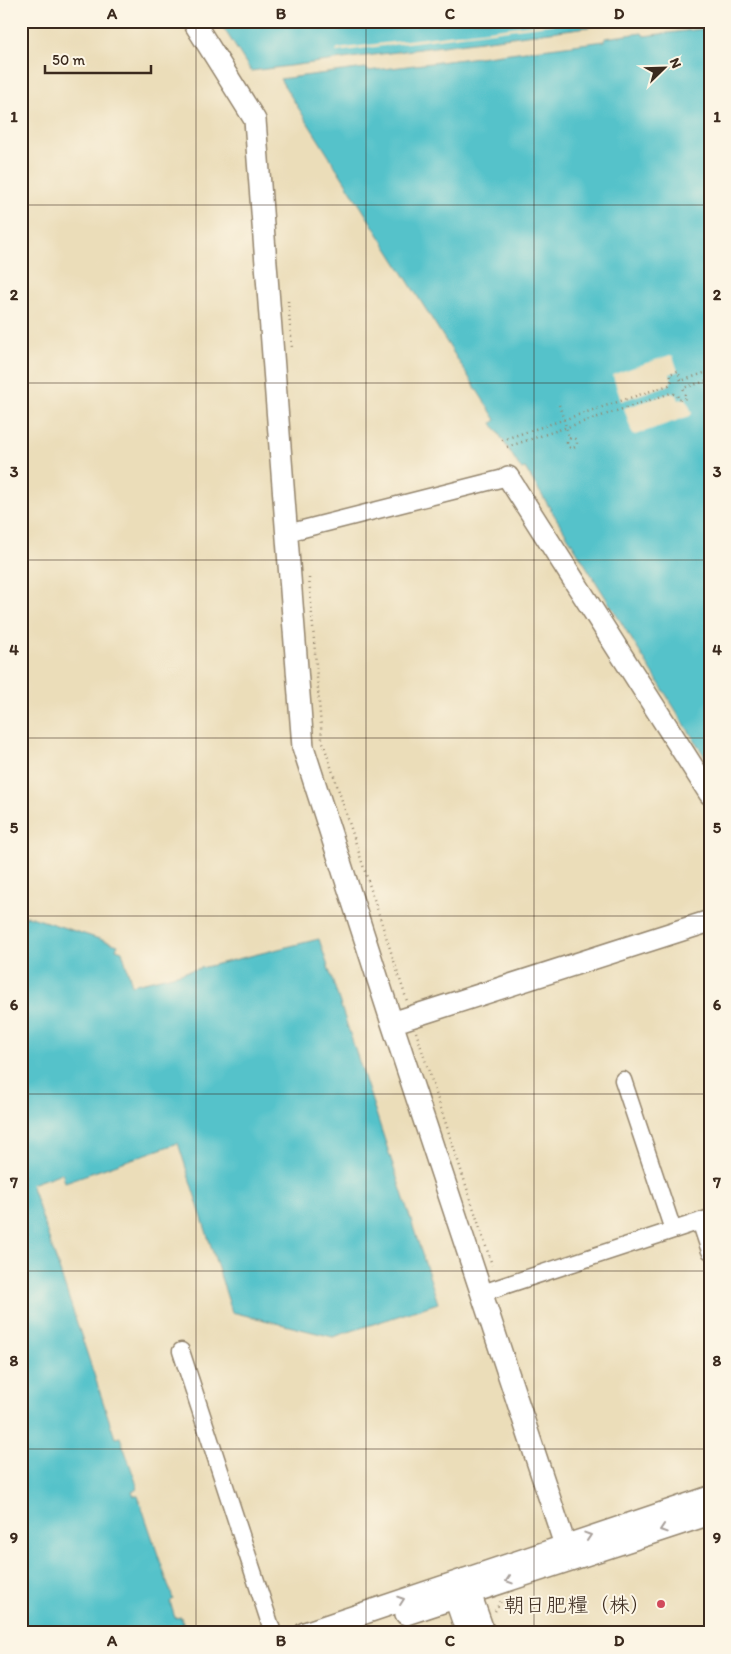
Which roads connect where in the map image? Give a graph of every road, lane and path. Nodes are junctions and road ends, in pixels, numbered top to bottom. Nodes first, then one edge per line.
1 (193, 21) edge
2 (287, 293) dead end
3 (292, 356) dead end
4 (710, 371) edge
5 (710, 380) edge
6 (559, 405) dead end
7 (564, 420) junction
8 (566, 427) junction
9 (570, 439) junction
10 (502, 440) dead end
11 (507, 447) dead end
12 (508, 478) joint
13 (286, 533) junction
14 (309, 575) dead end
15 (710, 794) edge
16 (710, 921) edge
17 (408, 1004) dead end
18 (392, 1023) junction
19 (415, 1028) dead end
20 (623, 1080) dead end
21 (705, 1220) edge
22 (673, 1230) junction
23 (710, 1251) edge
24 (491, 1290) junction
25 (181, 1350) dead end
26 (710, 1496) edge
27 (710, 1514) edge
28 (568, 1552) junction
29 (460, 1588) junction
30 (248, 1628) dead end
31 (239, 1633) edge
32 (273, 1633) edge
33 (305, 1633) edge
34 (349, 1633) edge
35 (467, 1633) edge
36 (484, 1633) edge

1 - 13 street
2 - 3 path
4 - 7 path
5 - 8 path
6 - 7 path
7 - 8 path
7 - 10 path
8 - 9 path
8 - 11 path
9 - 9 path
12 - 13 street
12 - 15 street
13 - 18 street
14 - 17 path
16 - 18 street
18 - 24 street
19 - 24 path
20 - 22 street
21 - 22 street
21 - 23 street
22 - 24 street
24 - 28 street
25 - 32 street
28 -> 26 street
27 -> 28 street
28 - 29 street
33 -> 29 street
29 - 34 street
29 - 35 street
29 - 36 street
30 - 31 path

